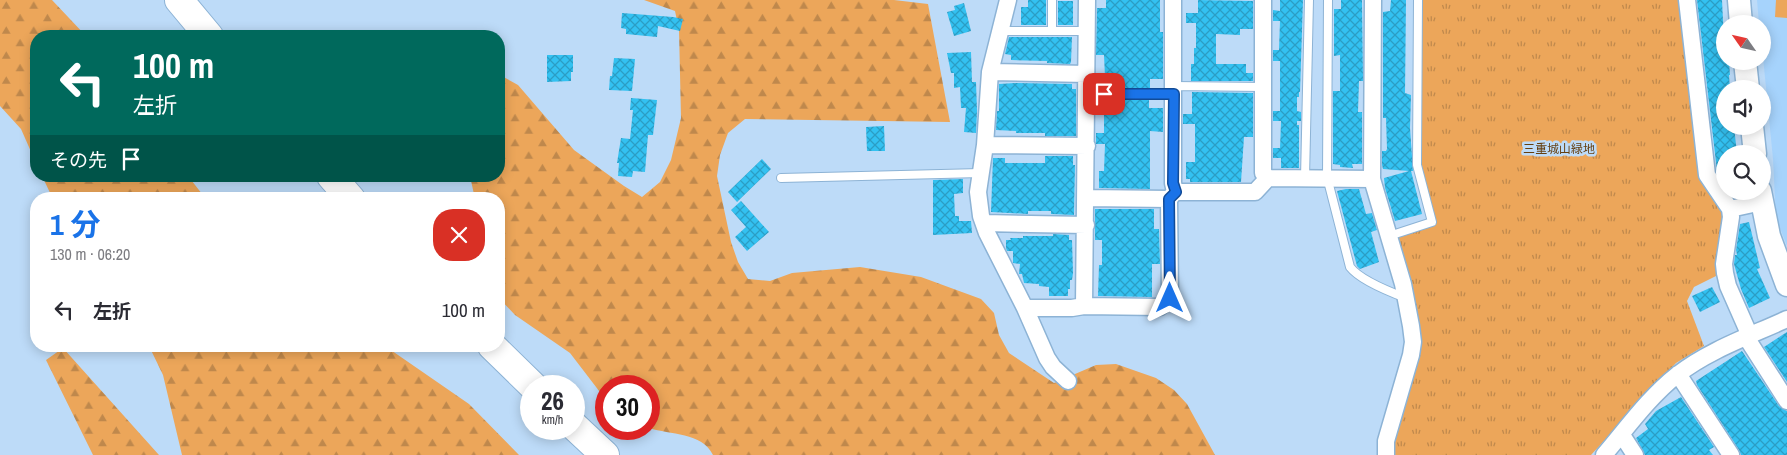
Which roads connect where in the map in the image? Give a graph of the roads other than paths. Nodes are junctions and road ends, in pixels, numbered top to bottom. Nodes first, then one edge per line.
1 (179, 0) edge
2 (1008, 0) edge
3 (1052, 0) edge
4 (1087, 0) edge
5 (1173, 0) edge
6 (1263, 0) edge
7 (1309, 0) edge
8 (1328, 0) edge
9 (1373, 0) edge
10 (1418, 0) edge
11 (1687, 0) edge
12 (1739, 0) edge
13 (1740, 15) edge
14 (204, 30) edge
15 (1000, 31) junction
16 (1052, 31) junction
17 (1087, 31) junction
18 (990, 72) junction
19 (1086, 74) junction
20 (1263, 87) junction
21 (1174, 90) junction
22 (1086, 93) junction
23 (985, 144) junction
24 (1086, 146) junction
25 (981, 173) junction
26 (781, 178) dead end
27 (1268, 178) junction
28 (1305, 178) junction
29 (1327, 178) junction
30 (1372, 179) junction
31 (336, 182) edge
32 (345, 192) edge
33 (1172, 196) junction
34 (1086, 198) junction
35 (1753, 200) edge
36 (1762, 200) edge
37 (1730, 209) junction
38 (984, 223) junction
39 (1086, 225) junction
40 (1390, 236) junction
41 (1787, 285) edge
42 (1406, 298) junction
43 (1084, 306) junction
44 (1025, 308) junction
45 (1787, 319) edge
46 (1748, 337) junction
47 (498, 352) edge
48 (1678, 374) junction
49 (522, 375) edge
50 (1068, 380) dead end
51 (1787, 401) edge
52 (1622, 435) junction
53 (585, 436) edge
54 (605, 455) edge
55 (1386, 455) edge
56 (1604, 455) edge
57 (1635, 455) edge
58 (1731, 455) edge

1 - 14 highway
2 - 15 street
3 - 16 lane
4 - 17 street
5 - 21 street
6 - 20 street
7 - 28 lane
8 - 29 lane
9 - 30 street
10 - 40 lane
11 - 37 street
12 - 13 street
15 - 16 lane
15 - 18 street
16 - 17 lane
17 - 19 street
18 - 19 street
18 - 23 street
19 - 22 street
20 - 21 lane
20 - 27 street
21 - 22 lane
21 - 33 street
22 - 24 street
23 - 24 street
23 - 25 street
24 - 34 street
25 - 26 lane
25 - 38 street
27 - 28 street
27 - 33 street
28 - 29 street
29 - 30 street
29 - 42 lane
30 - 40 street
31 - 32 highway
33 - 34 street
33 - 43 street
34 - 39 street
35 - 37 street
36 - 41 street
37 - 46 street
38 - 39 street
38 - 44 street
39 - 43 street
40 - 42 street
42 - 55 street
43 - 44 street
44 - 50 street
45 - 46 street
46 - 48 street
46 - 51 street
47 - 49 highway
48 - 52 street
48 - 58 street
52 - 56 street
52 - 57 street
53 - 54 highway

